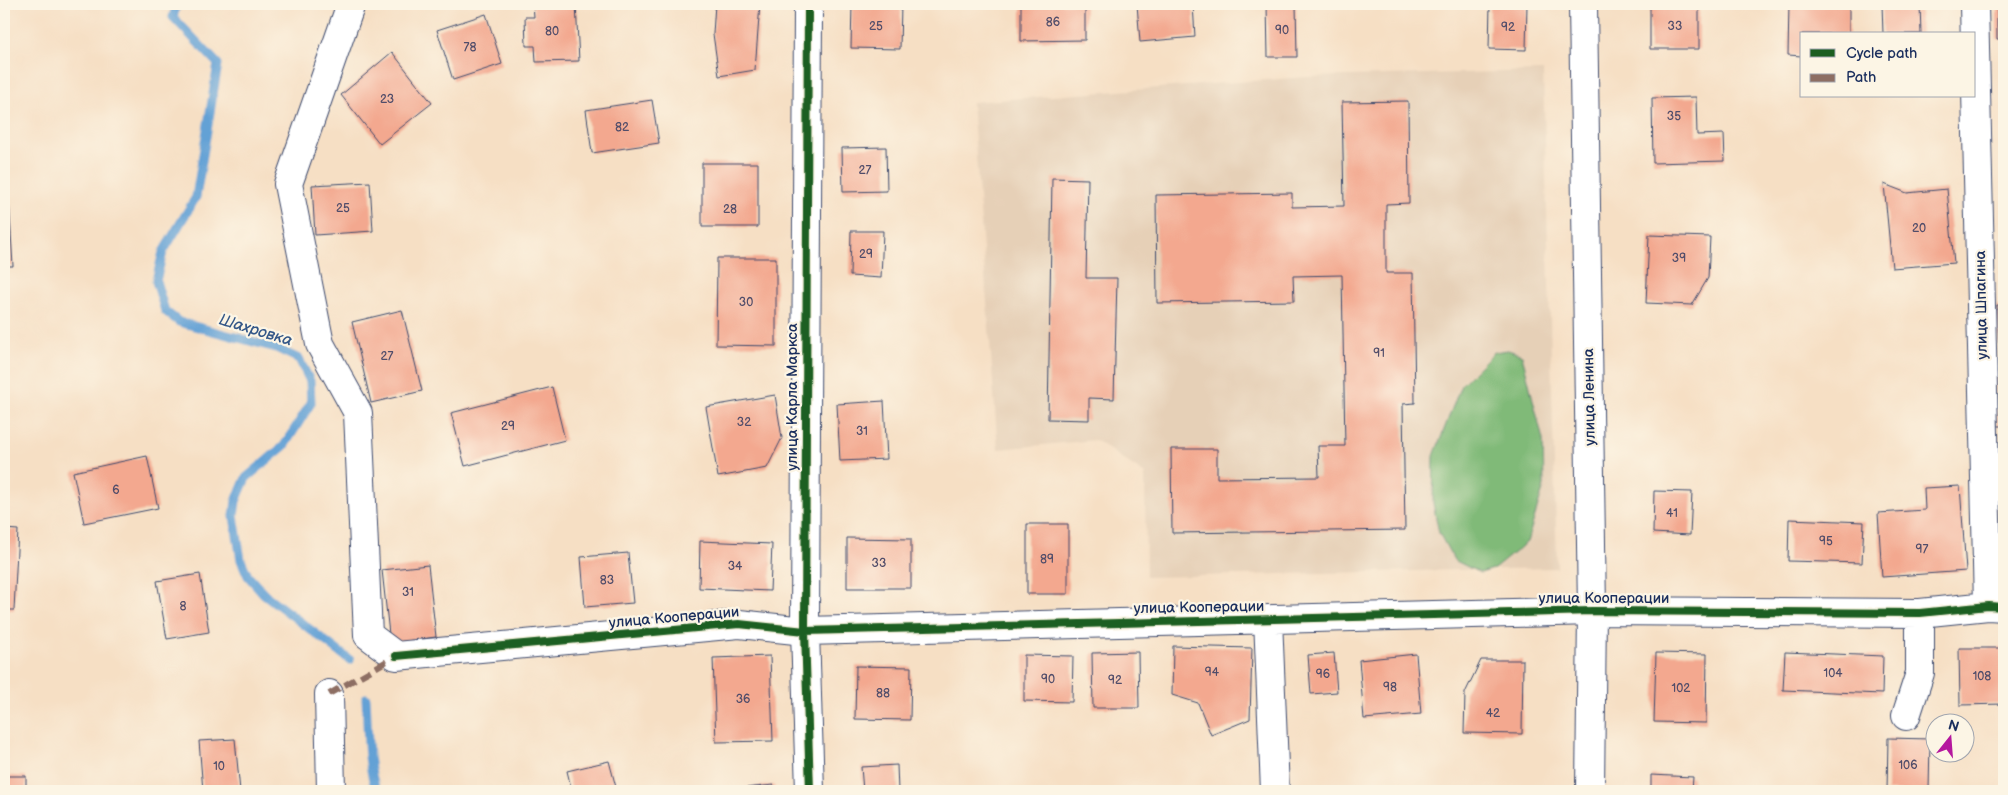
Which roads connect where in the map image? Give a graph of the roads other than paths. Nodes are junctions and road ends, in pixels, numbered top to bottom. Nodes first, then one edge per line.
1 (351, 4) edge
2 (808, 4) edge
3 (1583, 4) edge
4 (1974, 4) edge
5 (1975, 32) edge
6 (1976, 59) edge
7 (1996, 606) edge
8 (1592, 611) junction
9 (1920, 613) junction
10 (1268, 619) junction
11 (805, 631) junction
12 (329, 694) dead end
13 (1906, 716) dead end
14 (331, 791) edge
15 (810, 791) edge
16 (1275, 791) edge
17 (1590, 791) edge

1 - 11 street, улица Кооперации
2 - 11 street, улица Карла Маркса
3 - 8 street, улица Ленина
4 - 5 street, улица Шпагина
6 - 7 street, улица Шпагина
7 - 9 street, улица Кооперации
8 - 9 street, улица Кооперации
8 - 10 street, улица Кооперации
8 - 17 street, улица Ленина
9 - 13 street
10 - 11 street, улица Кооперации
10 - 16 street
11 - 15 street, улица Карла Маркса
12 - 14 street

